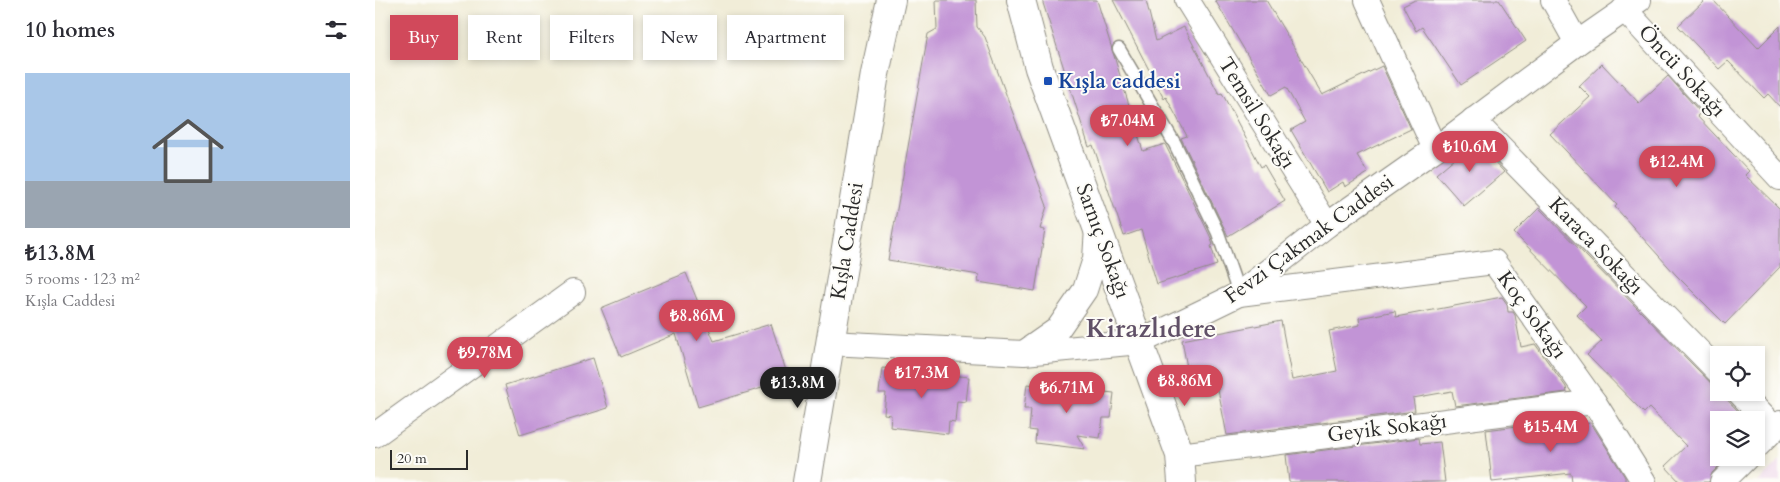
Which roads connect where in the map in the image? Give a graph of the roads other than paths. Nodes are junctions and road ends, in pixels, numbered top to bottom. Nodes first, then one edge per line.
1 (891, 0) edge
2 (1021, 0) edge
3 (1187, 0) edge
4 (1367, 0) edge
5 (1553, 0) edge
6 (1632, 5) edge
7 (1577, 43) junction
8 (1119, 49) dead end
9 (1473, 120) junction
10 (1435, 149) junction
11 (1780, 178) edge
12 (1097, 225) junction
13 (1327, 225) junction
14 (573, 292) dead end
15 (1239, 294) junction
16 (1140, 342) junction
17 (830, 343) junction
18 (1024, 353) junction
19 (1710, 363) edge
20 (1749, 401) edge
21 (1594, 402) junction
22 (1777, 426) edge
23 (375, 435) edge
24 (1765, 438) edge
25 (1179, 455) junction
26 (1738, 466) edge
27 (807, 482) edge
28 (1182, 482) edge
29 (1644, 482) edge
30 (1722, 482) edge

1 - 17 street, Kışla Caddesi
2 - 12 street, Sarnıç Sokağı
3 - 13 street, Temsil Sokağı
4 - 10 street
5 - 7 street
6 - 7 street, Fevzi Çakmak Caddesi
6 - 11 street, Öncü Sokağı
7 - 9 street, Fevzi Çakmak Caddesi
8 - 15 lane
9 - 10 street, Fevzi Çakmak Caddesi
9 - 19 street, Karaca Sokağı
10 - 13 street, Fevzi Çakmak Caddesi
12 - 16 street, Sarnıç Sokağı
12 - 18 street
13 - 15 street, Fevzi Çakmak Caddesi
14 - 23 street
15 - 16 street, Fevzi Çakmak Caddesi
15 - 21 street, Koç Sokağı
16 - 18 street
16 - 25 street, Sarnıç Sokağı
17 - 18 street
17 - 27 street, Kışla Caddesi
20 - 22 street
21 - 25 street, Geyik Sokağı
21 - 29 street, Koç Sokağı
22 - 24 street
25 - 28 street, Sarnıç Sokağı
26 - 30 street

